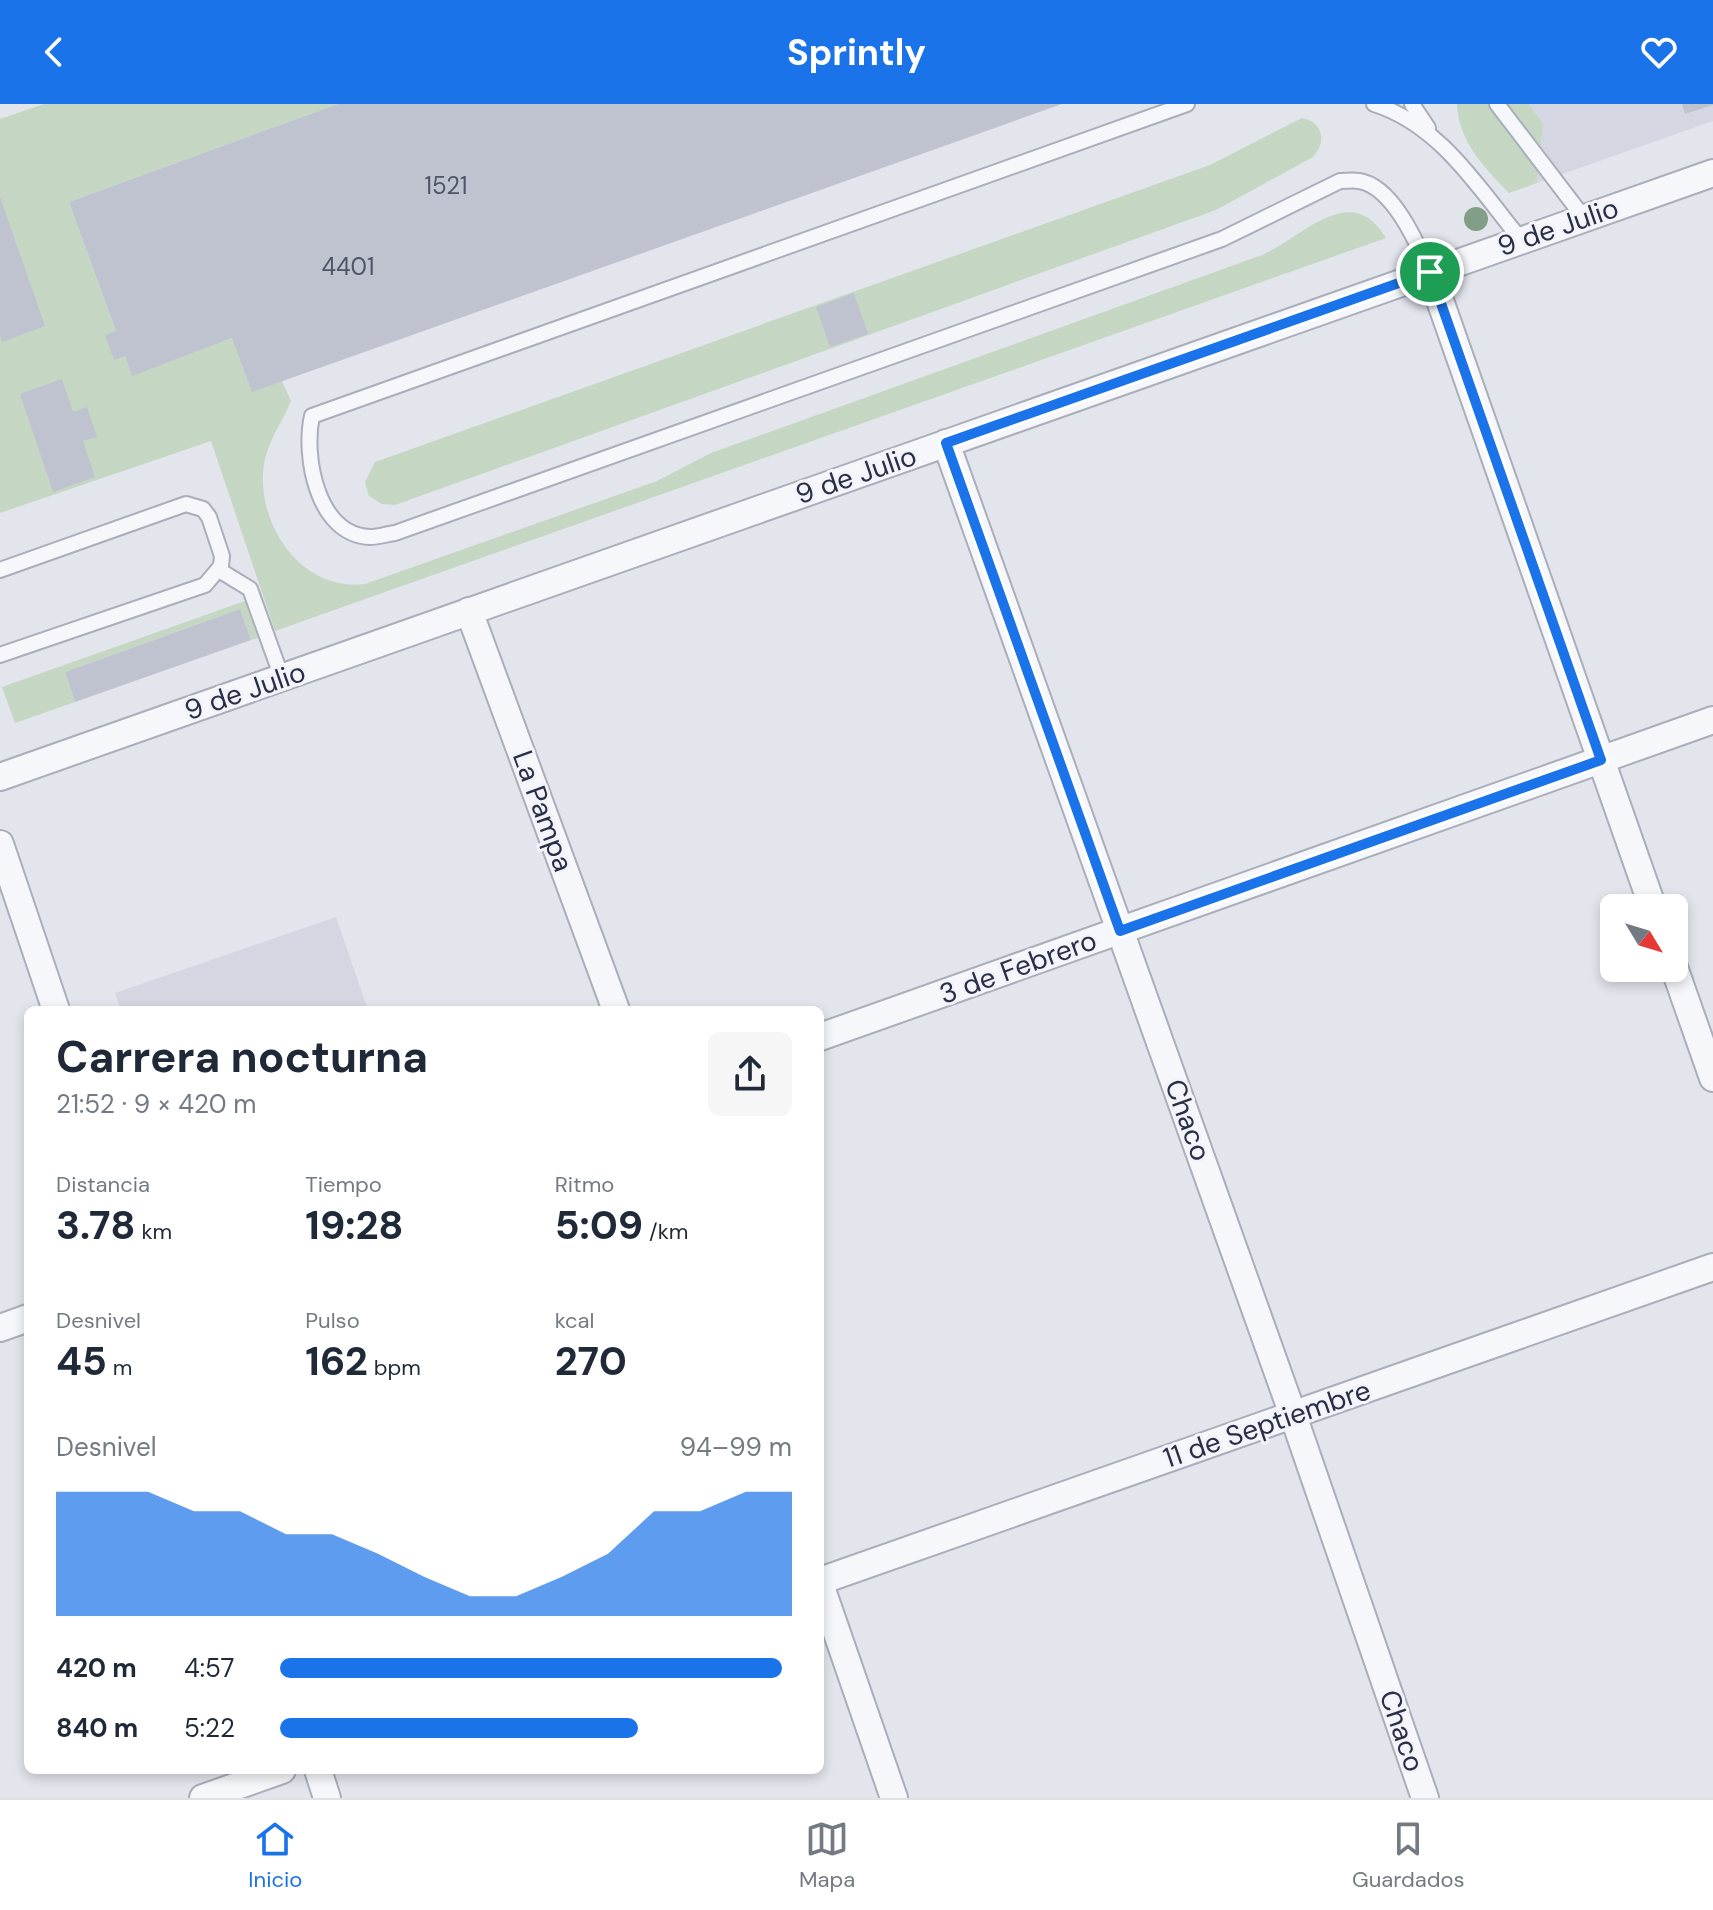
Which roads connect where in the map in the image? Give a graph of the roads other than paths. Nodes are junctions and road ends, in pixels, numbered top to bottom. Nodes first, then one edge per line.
1 (1187, 104) edge
2 (1374, 104) edge
3 (1412, 104) edge
4 (1497, 104) edge
5 (1435, 138) junction
6 (1713, 173) edge
7 (1584, 218) junction
8 (1522, 241) junction
9 (1430, 272) junction
10 (946, 443) junction
11 (0, 570) edge
12 (219, 570) junction
13 (469, 611) junction
14 (0, 655) edge
15 (282, 678) junction
16 (1713, 720) edge
17 (1601, 760) junction
18 (0, 777) edge
19 (0, 844) edge
20 (1648, 894) edge
21 (1120, 931) junction
22 (1679, 982) edge
23 (55, 1006) edge
24 (615, 1006) edge
25 (824, 1036) edge
26 (1713, 1078) edge
27 (1713, 1267) edge
28 (24, 1319) edge
29 (0, 1328) edge
30 (1293, 1415) junction
31 (824, 1582) edge
32 (824, 1595) edge
33 (271, 1774) edge
34 (319, 1774) edge
35 (203, 1798) edge
36 (327, 1798) edge
37 (894, 1798) edge
38 (1425, 1798) edge

1 - 9 lane
2 - 5 lane
3 - 5 lane
4 - 7 lane
5 - 8 lane
6 - 7 street, 9 de Julio
7 - 8 street, 9 de Julio
8 - 9 street, 9 de Julio
9 - 10 street, 9 de Julio
9 - 17 street
10 - 13 street, 9 de Julio
10 - 21 street, Chaco
11 - 12 lane
12 - 14 lane
12 - 15 lane
13 - 15 street, 9 de Julio
13 - 24 street, La Pampa
15 - 18 street, 9 de Julio
16 - 17 street, 3 de Febrero
17 - 20 street
17 - 21 street, 3 de Febrero
19 - 23 street
21 - 25 street, 3 de Febrero
21 - 30 street, Chaco
22 - 26 street
27 - 30 street, 11 de Septiembre
28 - 29 street
30 - 31 street, 11 de Septiembre
30 - 38 street, Chaco
32 - 37 street
33 - 35 street
34 - 36 street

